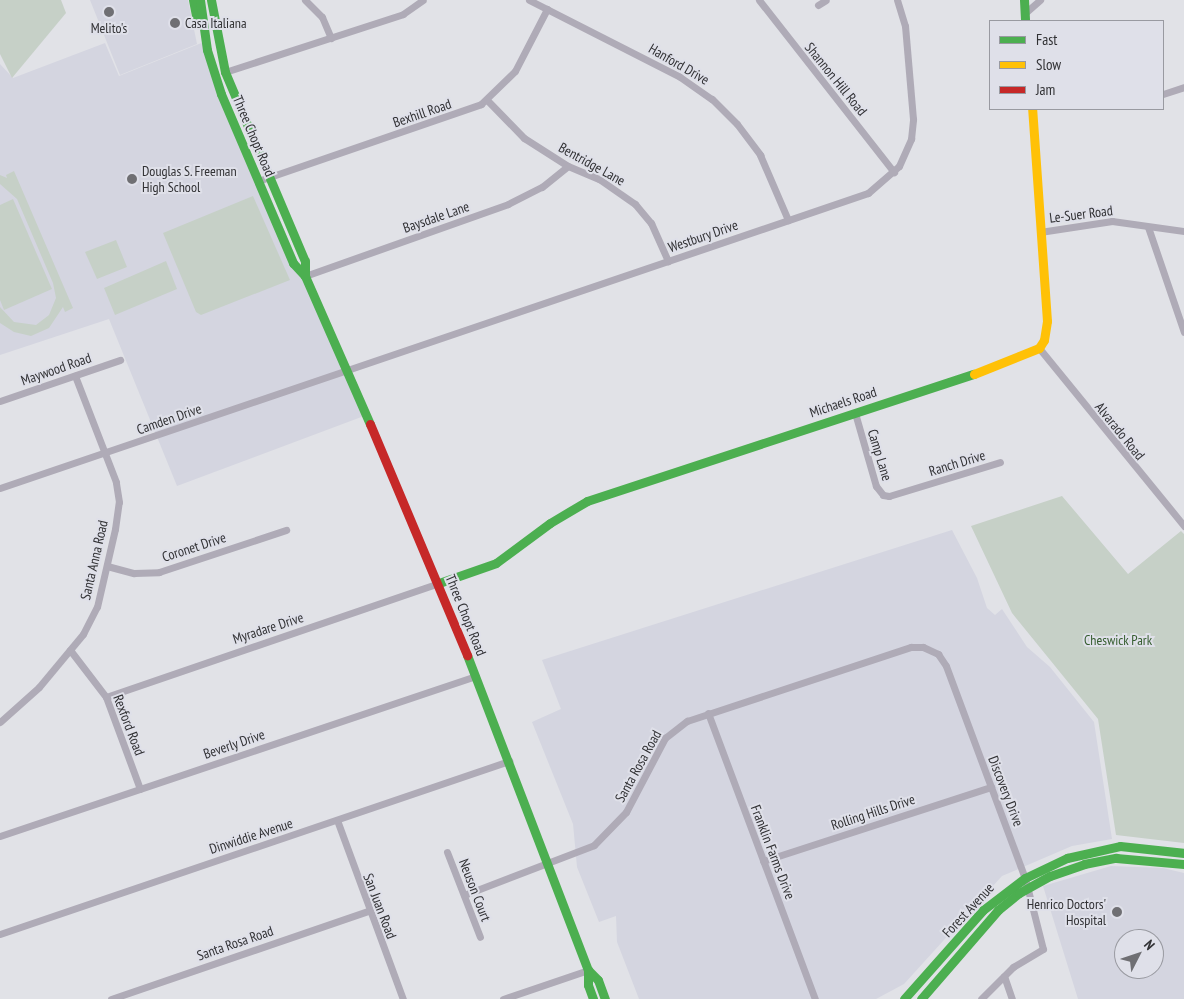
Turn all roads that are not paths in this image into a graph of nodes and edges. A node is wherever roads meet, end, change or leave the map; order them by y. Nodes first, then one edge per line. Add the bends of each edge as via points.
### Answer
1 (193, 0) edge
2 (200, 0) edge
3 (212, 0) edge
4 (305, 0) edge
5 (423, 0) edge
6 (529, 0) edge
7 (759, 0) edge
8 (826, 0) edge
9 (897, 0) edge
10 (1024, 0) edge
11 (1040, 0) edge
12 (818, 5) dead end
13 (547, 9) junction
14 (1025, 17) edge
15 (204, 34) junction
16 (331, 38) junction
17 (225, 72) junction
18 (1184, 87) edge
19 (1164, 94) edge
20 (487, 100) junction
21 (1032, 110) edge
22 (568, 166) junction
23 (894, 172) junction
24 (269, 178) junction
25 (258, 181) junction
26 (788, 220) junction
27 (1148, 227) junction
28 (1184, 231) edge
29 (1040, 232) junction
30 (668, 261) junction
31 (305, 276) junction
32 (1184, 332) edge
33 (1039, 348) junction
34 (120, 360) dead end
35 (345, 370) junction
36 (75, 376) junction
37 (0, 401) edge
38 (855, 413) junction
39 (107, 453) junction
40 (1000, 462) dead end
41 (920, 487) joint
42 (0, 488) edge
43 (1184, 526) edge
44 (286, 530) dead end
45 (107, 566) junction
46 (439, 583) junction
47 (930, 649) joint
48 (70, 650) junction
49 (476, 676) junction
50 (106, 696) junction
51 (708, 713) junction
52 (0, 722) edge
53 (509, 761) junction
54 (991, 787) junction
55 (140, 789) junction
56 (337, 820) junction
57 (0, 836) edge
58 (448, 852) dead end
59 (1184, 853) edge
60 (763, 861) junction
61 (548, 863) junction
62 (1184, 864) edge
63 (1025, 878) junction
64 (1027, 888) junction
65 (464, 895) junction
66 (368, 911) junction
67 (0, 934) edge
68 (480, 937) dead end
69 (588, 970) junction
70 (1004, 976) junction
71 (111, 999) edge
72 (402, 999) edge
73 (503, 999) edge
74 (593, 999) edge
75 (605, 999) edge
76 (815, 999) edge
77 (904, 999) edge
78 (921, 999) edge
79 (981, 999) edge
80 (1012, 999) edge

1 - 15 main road
2 - 15 main road, Three Chopt Road
3 - 17 main road, Three Chopt Road via 215,32
4 - 16 street via 322,17
5 - 16 street via 403,14
6 - 13 street, Hanford Drive
7 - 23 street, Shannon Hill Road
8 - 12 street
9 - 23 street, Westbury Drive via 905,26 913,119 909,147
10 - 14 main road
11 - 14 street
13 - 20 street, Bexhill Road via 515,70
13 - 26 street, Hanford Drive via 680,77 712,99 737,124 760,155
15 - 25 main road, Three Chopt Road via 217,82
16 - 17 street
17 - 24 main road, Three Chopt Road
18 - 19 street
20 - 22 street, Bentridge Lane via 512,129
20 - 24 street, Bexhill Road via 463,112
21 - 29 main road
22 - 30 street, Bentridge Lane via 599,179 635,204 651,223
22 - 31 street, Baysdale Lane via 542,187 508,204
23 - 26 street, Westbury Drive via 868,193
24 - 25 street, Bexhill Road
24 - 31 main road, Three Chopt Road via 305,261
25 - 31 main road, Three Chopt Road via 294,264
26 - 30 street, Westbury Drive
27 - 28 street, Le-Suer Road
27 - 29 street, Le-Suer Road via 1112,221
27 - 32 street
29 - 33 main road via 1047,321 1044,340
30 - 35 street, Westbury Drive
31 - 35 main road, Three Chopt Road
33 - 38 main road, Michaels Road via 1017,360
33 - 43 street, Alvarado Road
34 - 36 street, Maywood Road
35 - 39 street, Camden Drive
35 - 46 main road, Three Chopt Road
36 - 37 street, Maywood Road
36 - 39 street, Santa Anna Road
38 - 41 street, Camp Lane via 878,491 890,496
38 - 46 main road, Michaels Road via 587,501 550,523 496,563
39 - 42 street, Camden Drive
39 - 45 street, Santa Anna Road via 118,502
40 - 41 street, Ranch Drive
44 - 45 street, Coronet Drive via 159,572 134,573
45 - 48 street, Santa Anna Road via 94,614
46 - 49 main road, Three Chopt Road
46 - 50 street, Myradare Drive
47 - 51 street, Santa Rosa Road via 911,647
47 - 54 street, Discovery Drive via 946,666
48 - 50 street, Rexford Road
48 - 52 street, Santa Anna Road via 28,697
49 - 53 main road, Three Chopt Road
49 - 55 street, Beverly Drive
50 - 55 street, Rexford Road
51 - 60 street, Franklin Farms Drive
51 - 61 street, Santa Rosa Road via 686,721 665,738 631,804 611,830 594,845
53 - 56 street, Dinwiddie Avenue
53 - 61 main road, Three Chopt Road
54 - 60 street, Rolling Hills Drive
54 - 63 street, Discovery Drive
55 - 57 street, Beverly Drive
56 - 66 street, San Juan Road
56 - 67 street, Dinwiddie Avenue
58 - 65 street, Neuson Court
59 - 63 main road, Forest Avenue via 1120,846 1061,860
60 - 76 street, Franklin Farms Drive
61 - 65 street, Santa Rosa Road
61 - 69 main road, Three Chopt Road
62 - 64 main road, Forest Avenue via 1137,857 1098,860 1071,867
63 - 64 street, Discovery Drive
63 - 77 main road, Forest Avenue via 983,910
64 - 70 street, Discovery Drive via 1043,949
64 - 78 main road, Forest Avenue via 984,924
65 - 68 street, Neuson Court
66 - 71 street, Santa Rosa Road
66 - 72 street, San Juan Road
69 - 73 street
69 - 74 main road, Three Chopt Road via 588,985
69 - 75 main road, Three Chopt Road via 598,980
70 - 79 street
70 - 80 street

